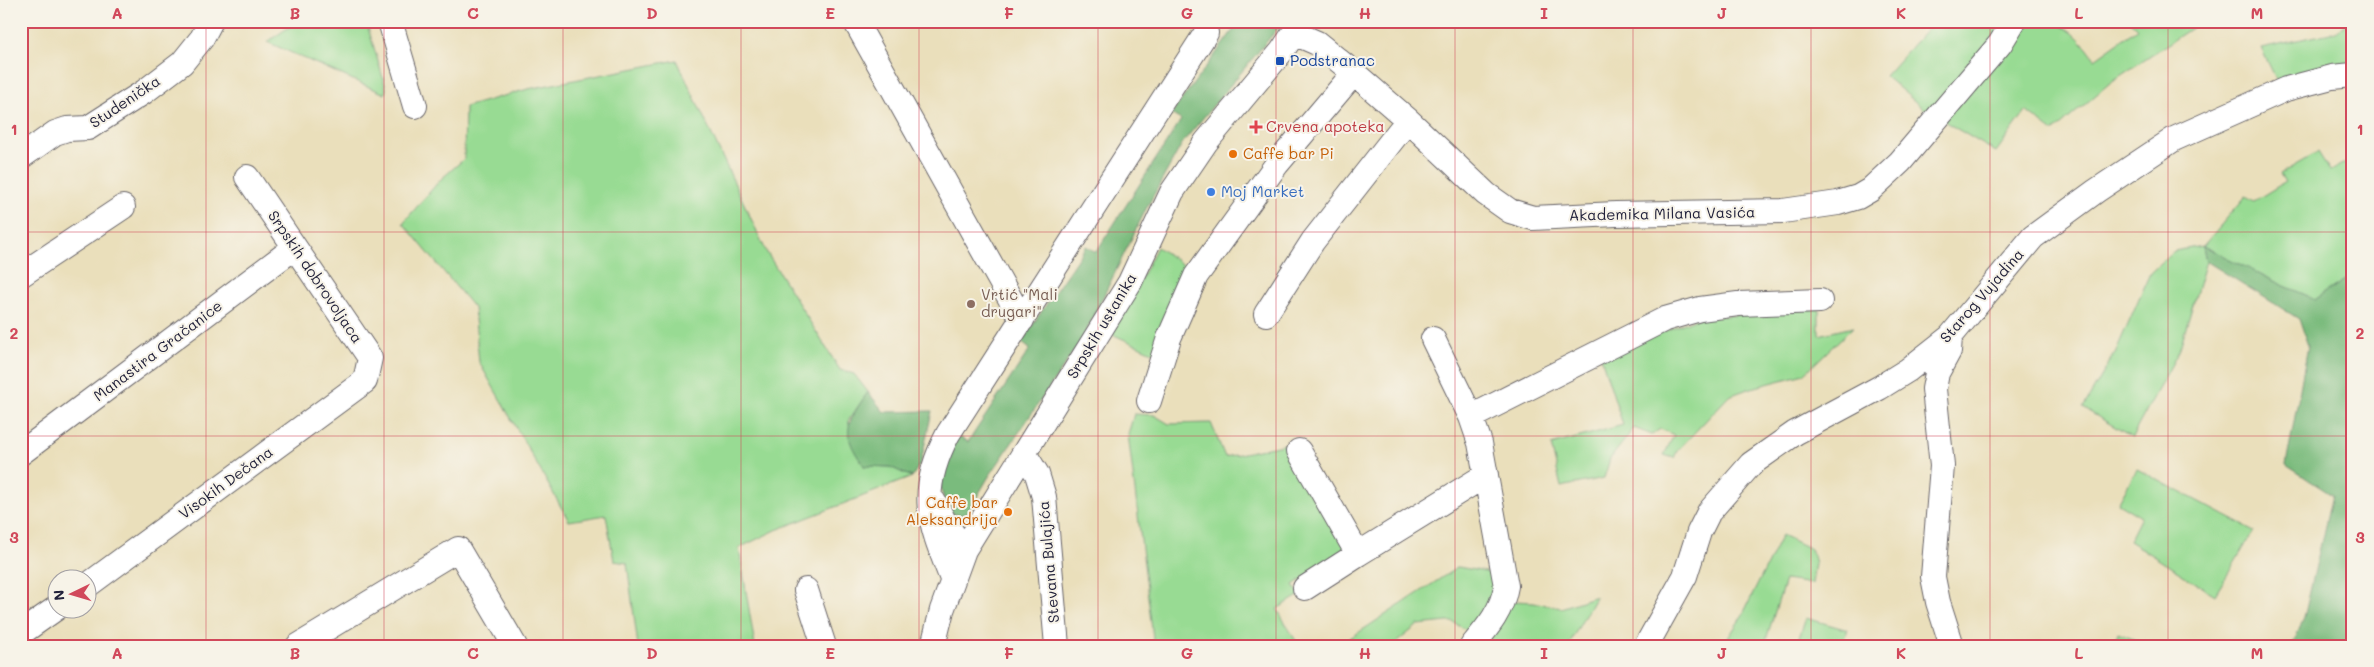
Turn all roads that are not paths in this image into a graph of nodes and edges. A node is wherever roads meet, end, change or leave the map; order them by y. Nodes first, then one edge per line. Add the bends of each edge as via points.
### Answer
1 (211, 21) edge
2 (390, 21) edge
3 (855, 21) edge
4 (2014, 21) edge
5 (1296, 27) edge
6 (1206, 33) dead end
7 (1354, 73) junction
8 (2353, 75) edge
9 (415, 106) dead end
10 (1408, 120) junction
11 (21, 157) edge
12 (248, 177) dead end
13 (123, 207) dead end
14 (294, 248) junction
15 (21, 275) edge
16 (1820, 301) dead end
17 (1266, 314) dead end
18 (1022, 320) junction
19 (1950, 337) junction
20 (1433, 339) dead end
21 (365, 381) joint
22 (1149, 401) dead end
23 (1471, 417) junction
24 (1298, 450) dead end
25 (21, 453) edge
26 (1024, 453) junction
27 (1486, 475) junction
28 (929, 492) junction
29 (964, 550) junction
30 (1358, 554) junction
31 (98, 578) edge
32 (952, 579) junction
33 (1306, 588) dead end
34 (806, 590) dead end
35 (48, 614) edge
36 (21, 633) edge
37 (21, 638) edge
38 (27, 646) edge
39 (298, 646) edge
40 (515, 646) edge
41 (824, 646) edge
42 (933, 646) edge
43 (1057, 646) edge
44 (1472, 646) edge
45 (1646, 646) edge
46 (1952, 646) edge

1 - 11 street, Studenička via 182,63 144,92 88,128 55,133
2 - 9 street
3 - 18 street
4 - 10 street, Akademika Milana Vasića via 2000,44 1884,179 1858,197 1838,203 1783,211 1533,218 1510,211 1486,194
5 - 7 street, Akademika Milana Vasića
5 - 26 street, Srpskih ustanika via 1270,67 1229,113 1185,171 1130,282
6 - 18 street
7 - 10 street, Akademika Milana Vasića
7 - 22 street via 1277,164 1196,276 1169,338
8 - 19 street, Starog Vujadina via 2286,89 2166,144 2033,237
10 - 17 street via 1313,241
12 - 14 street, Srpskih dobrovoljaca
13 - 15 street
14 - 21 street, Srpskih dobrovoljaca via 370,358
14 - 25 street, Manastira Gračanice
16 - 23 street via 1738,304 1700,309 1665,319
18 - 28 street via 936,456
19 - 45 street, Starog Vujadina via 1893,380 1795,433 1751,464 1709,512 1685,576
19 - 46 street via 1949,351 1937,373 1934,389 1942,466 1933,577
20 - 23 street
21 - 31 street, Visokih Dečana
23 - 27 street
24 - 30 street
26 - 29 street, Srpskih ustanika
26 - 43 street, Stevana Bulajića via 1037,474 1044,497
27 - 30 street
27 - 44 street via 1506,586 1499,612
28 - 29 street
28 - 32 street via 935,539
29 - 32 street, Srpskih ustanika
30 - 33 street
32 - 42 street, Srpskih ustanika
34 - 41 street
35 - 36 street
37 - 38 street
39 - 40 street via 458,549

